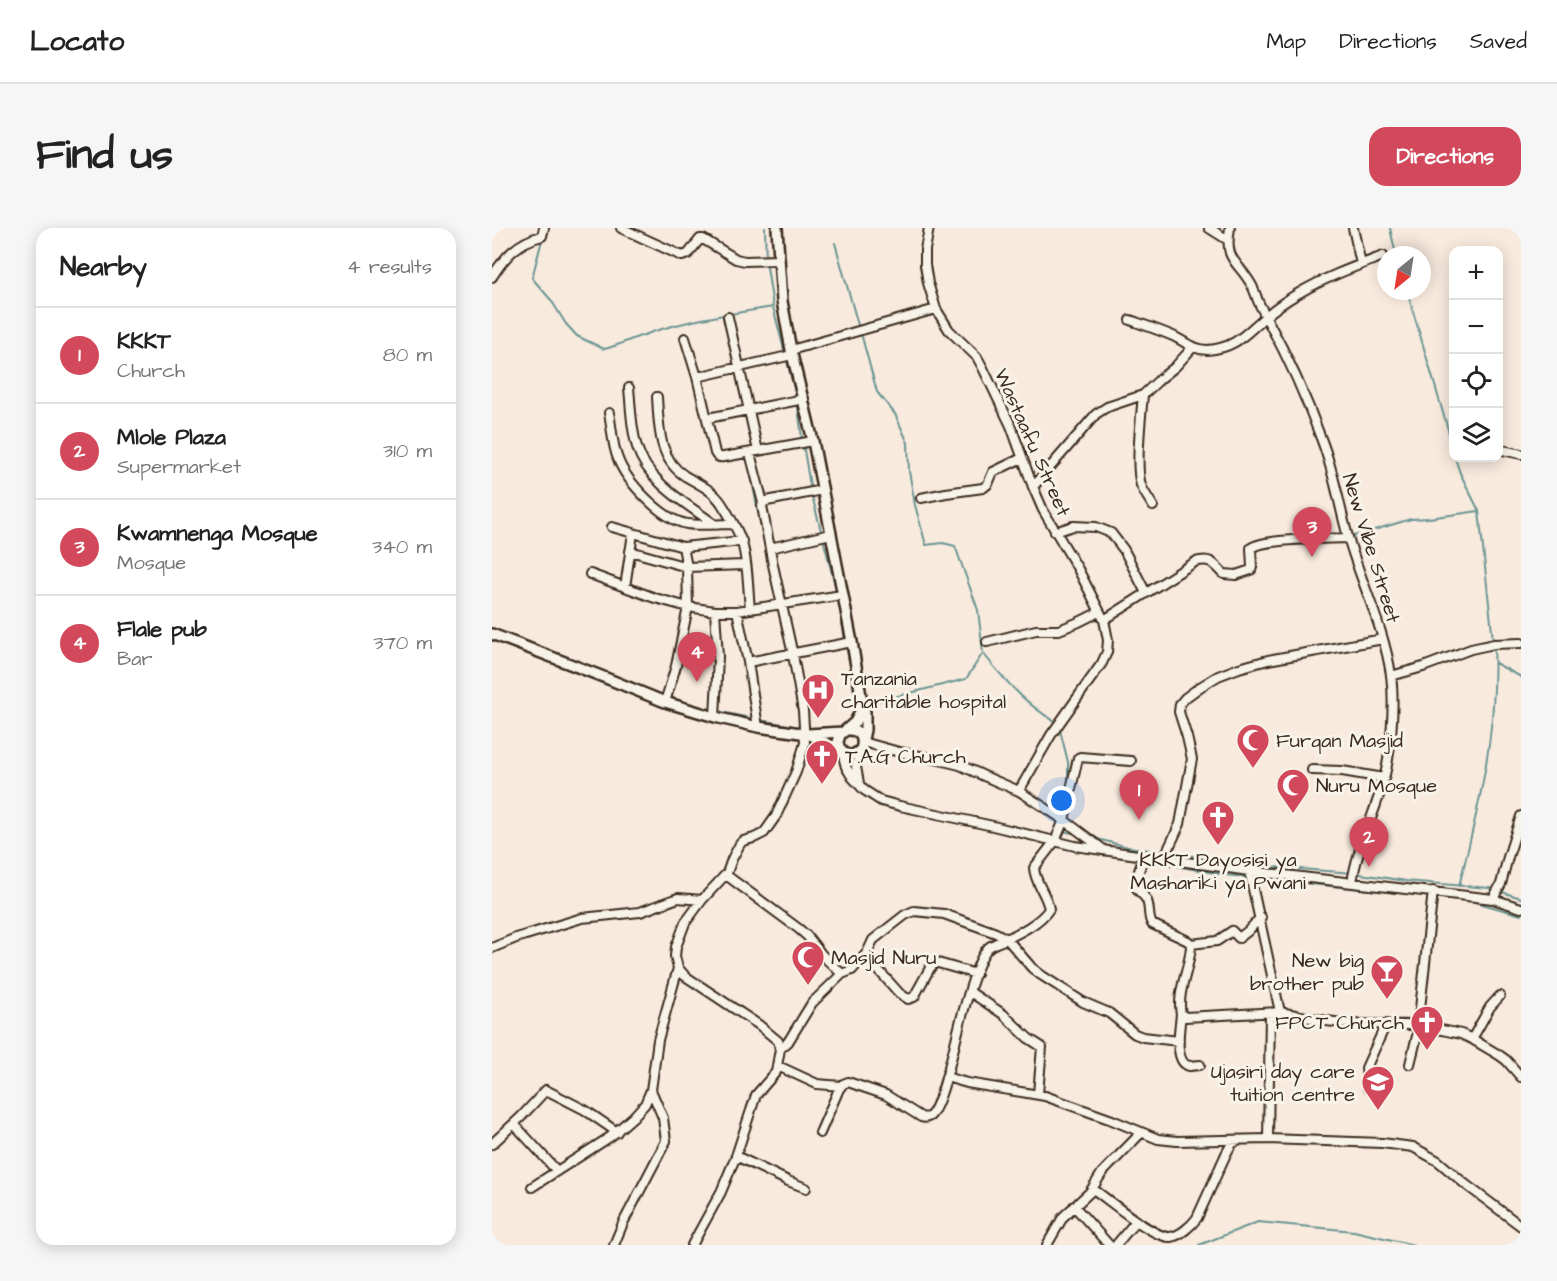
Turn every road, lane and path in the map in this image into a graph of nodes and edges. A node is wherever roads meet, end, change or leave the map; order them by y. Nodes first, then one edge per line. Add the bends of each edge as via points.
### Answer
1 (544, 228) edge
2 (621, 228) edge
3 (777, 228) edge
4 (929, 228) edge
5 (1209, 228) edge
6 (1230, 228) edge
7 (1353, 228) edge
8 (1228, 240) junction
9 (1377, 258) edge
10 (778, 260) junction
11 (1360, 264) junction
12 (492, 277) edge
13 (936, 309) junction
14 (1266, 316) junction
15 (728, 317) dead end
16 (1130, 320) dead end
17 (685, 338) dead end
18 (1193, 347) junction
19 (792, 352) junction
20 (739, 367) junction
21 (697, 377) junction
22 (629, 388) dead end
23 (1143, 395) junction
24 (657, 398) dead end
25 (804, 399) junction
26 (748, 409) junction
27 (609, 413) dead end
28 (708, 418) junction
29 (813, 441) junction
30 (1503, 450) edge
31 (754, 452) junction
32 (1521, 454) edge
33 (1022, 458) junction
34 (1033, 487) junction
35 (822, 490) junction
36 (921, 498) dead end
37 (763, 503) junction
38 (1153, 506) dead end
39 (714, 524) junction
40 (733, 524) junction
41 (612, 527) dead end
42 (1054, 532) junction
43 (633, 533) junction
44 (831, 534) junction
45 (1348, 538) junction
46 (741, 541) junction
47 (683, 547) junction
48 (770, 548) junction
49 (630, 551) junction
50 (746, 565) junction
51 (687, 567) junction
52 (590, 574) dead end
53 (625, 587) junction
54 (1146, 593) junction
55 (842, 595) junction
56 (783, 604) junction
57 (688, 607) junction
58 (750, 609) junction
59 (715, 611) junction
60 (737, 611) junction
61 (1099, 612) junction
62 (1104, 620) junction
63 (492, 634) edge
64 (1383, 639) junction
65 (852, 642) junction
66 (987, 642) dead end
67 (1521, 643) edge
68 (793, 655) junction
69 (748, 663) junction
70 (1391, 676) junction
71 (665, 702) junction
72 (862, 706) junction
73 (715, 717) junction
74 (758, 727) junction
75 (845, 731) junction
76 (807, 734) junction
77 (862, 744) junction
78 (841, 751) junction
79 (1131, 761) dead end
80 (1312, 770) dead end
81 (1384, 778) junction
82 (860, 787) junction
83 (1019, 792) junction
84 (1521, 816) edge
85 (1064, 820) junction
86 (1055, 841) junction
87 (1104, 850) junction
88 (1144, 856) junction
89 (1164, 858) junction
90 (1249, 871) junction
91 (726, 875) junction
92 (1352, 883) junction
93 (1433, 891) junction
94 (1493, 899) junction
95 (702, 900) junction
96 (1521, 907) edge
97 (1261, 917) junction
98 (1007, 939) junction
99 (1191, 944) junction
100 (492, 948) edge
101 (865, 955) junction
102 (678, 968) junction
103 (842, 974) junction
104 (976, 974) junction
105 (970, 992) junction
106 (1500, 996) dead end
107 (1270, 1012) junction
108 (1280, 1012) junction
109 (1181, 1014) junction
110 (1386, 1024) junction
111 (1418, 1025) junction
112 (1472, 1039) junction
113 (1179, 1041) junction
114 (780, 1049) junction
115 (1410, 1064) dead end
116 (1200, 1065) dead end
117 (778, 1066) junction
118 (946, 1077) junction
119 (1521, 1077) edge
120 (841, 1086) junction
121 (1368, 1088) dead end
122 (651, 1090) junction
123 (1038, 1094) junction
124 (514, 1124) junction
125 (617, 1132) junction
126 (820, 1133) dead end
127 (1142, 1133) junction
128 (1268, 1139) junction
129 (1238, 1140) junction
130 (492, 1144) edge
131 (736, 1155) junction
132 (557, 1171) junction
133 (532, 1187) dead end
134 (806, 1188) dead end
135 (1093, 1189) junction
136 (1074, 1206) junction
137 (1136, 1221) junction
138 (1521, 1226) edge
139 (614, 1245) edge
140 (692, 1245) edge
141 (1047, 1245) edge
142 (1109, 1245) edge
143 (1116, 1245) edge

1 - 12 street via 542,237 514,248
2 - 10 street via 682,256 704,239 736,259
3 - 10 main road
4 - 13 street, Wastaafu Street via 925,265
5 - 8 street
6 - 8 street
7 - 11 street
8 - 14 street, New Vibe Street via 1232,258 1247,276
9 - 11 street
10 - 19 main road
11 - 14 street via 1307,288
13 - 19 street
13 - 33 street, Wastaafu Street via 949,330 977,357
14 - 18 street via 1229,346 1205,350
14 - 45 street, New Vibe Street via 1323,441
15 - 20 street
16 - 18 street
17 - 21 street
18 - 23 street
19 - 20 street
19 - 25 main road
20 - 21 street
20 - 26 street
21 - 28 street
22 - 39 street via 637,447 650,472
23 - 34 street via 1096,414
23 - 38 street via 1140,473
24 - 40 street via 664,452 673,466 712,492
25 - 26 street
25 - 29 main road
26 - 28 street
26 - 31 street
27 - 39 street via 617,457 642,494 676,520
28 - 31 street via 717,456
29 - 31 street
29 - 35 main road
30 - 32 street
31 - 37 street
33 - 34 street, Wastaafu Street
33 - 36 street via 993,472 983,488
34 - 42 street, Wastaafu Street
35 - 37 street
35 - 44 main road
37 - 48 street
39 - 40 street
40 - 46 street
41 - 43 street
42 - 54 street via 1072,526 1096,527 1111,533
42 - 61 street, Wastaafu Street
43 - 47 street
43 - 49 street
44 - 48 street
44 - 55 main road
45 - 54 street via 1258,543 1251,548 1252,567 1248,571 1224,574 1204,559
45 - 64 street, New Vibe Street
46 - 47 street
46 - 50 street
47 - 51 street
48 - 56 street
49 - 51 street
49 - 53 street
50 - 51 street
50 - 58 street
51 - 57 street
52 - 53 street
53 - 57 street
54 - 62 street
55 - 56 street
55 - 65 main road
56 - 58 street
56 - 68 street
57 - 59 street
57 - 71 street
58 - 60 street
59 - 60 street
59 - 73 street
60 - 69 street
61 - 62 street, Wastaafu Street
61 - 66 street via 1059,630 1036,630
62 - 83 street, Wastaafu Street via 1108,640 1102,663 1051,735
63 - 71 main road
64 - 70 street, New Vibe Street
64 - 89 street via 1239,668 1218,676 1185,698 1179,712 1192,759 1180,824
65 - 68 street
65 - 72 main road
67 - 70 street via 1471,649
68 - 69 street
68 - 76 street
69 - 74 street
70 - 81 street, New Vibe Street via 1392,725
71 - 73 main road
72 - 75 main road via 858,718
72 - 77 main road via 866,717
73 - 74 main road
74 - 76 main road
75 - 76 main road
75 - 77 main road via 855,731
75 - 78 main road via 838,738
76 - 78 main road
76 - 91 street via 796,772 776,816 764,833 740,844
77 - 78 main road via 850,755
77 - 82 street via 856,767
77 - 83 street via 960,765
78 - 82 street
79 - 85 street via 1078,758
80 - 81 street
81 - 92 street, New Vibe Street
82 - 86 street via 881,801
83 - 85 street
84 - 94 street
85 - 86 street
85 - 87 street
86 - 87 street
86 - 98 street via 1034,868 1049,909 1043,917
87 - 88 street
88 - 89 street
88 - 99 street via 1135,888 1147,900 1149,919
89 - 90 street
90 - 92 street
90 - 97 street
91 - 95 street
91 - 103 street via 799,928
92 - 93 street
93 - 94 street
93 - 111 street
94 - 96 street
95 - 100 street via 678,898 640,912 582,918
95 - 102 street via 681,932 675,953
97 - 99 street via 1241,937 1232,931 1217,941
97 - 108 street
98 - 101 street via 944,914 914,911 875,937
98 - 104 street via 988,948
98 - 113 street via 1041,975 1083,1002 1109,1013 1135,1034
99 - 109 street
101 - 103 street
101 - 104 street via 908,999 914,997 935,963
102 - 114 street via 759,1025 778,1041
102 - 122 street via 658,1040
103 - 114 street via 812,1003
104 - 105 street
105 - 118 street
105 - 123 street via 1042,1047
106 - 112 street
107 - 108 street
107 - 109 street via 1185,1017
107 - 128 street
108 - 110 street via 1326,1022
109 - 113 street
110 - 111 street
110 - 121 street via 1366,1068
111 - 112 street
111 - 115 street
112 - 119 street via 1499,1054
113 - 116 street via 1184,1062
114 - 117 street
117 - 120 street via 817,1084
117 - 131 street via 756,1095
118 - 120 street via 926,1118 886,1095 850,1083
118 - 123 street
120 - 126 street
122 - 125 street via 641,1109
122 - 139 street via 663,1118 666,1141
123 - 127 street
124 - 125 street via 546,1090
124 - 130 street
124 - 132 street
125 - 132 street
127 - 129 street via 1172,1141
127 - 135 street via 1102,1173
128 - 129 street
128 - 138 street via 1413,1147 1438,1161
129 - 137 street via 1226,1154 1192,1224 1166,1237
131 - 134 street
131 - 140 street
132 - 133 street
135 - 136 street
135 - 137 street
136 - 141 street via 1061,1219
136 - 142 street
137 - 143 street

